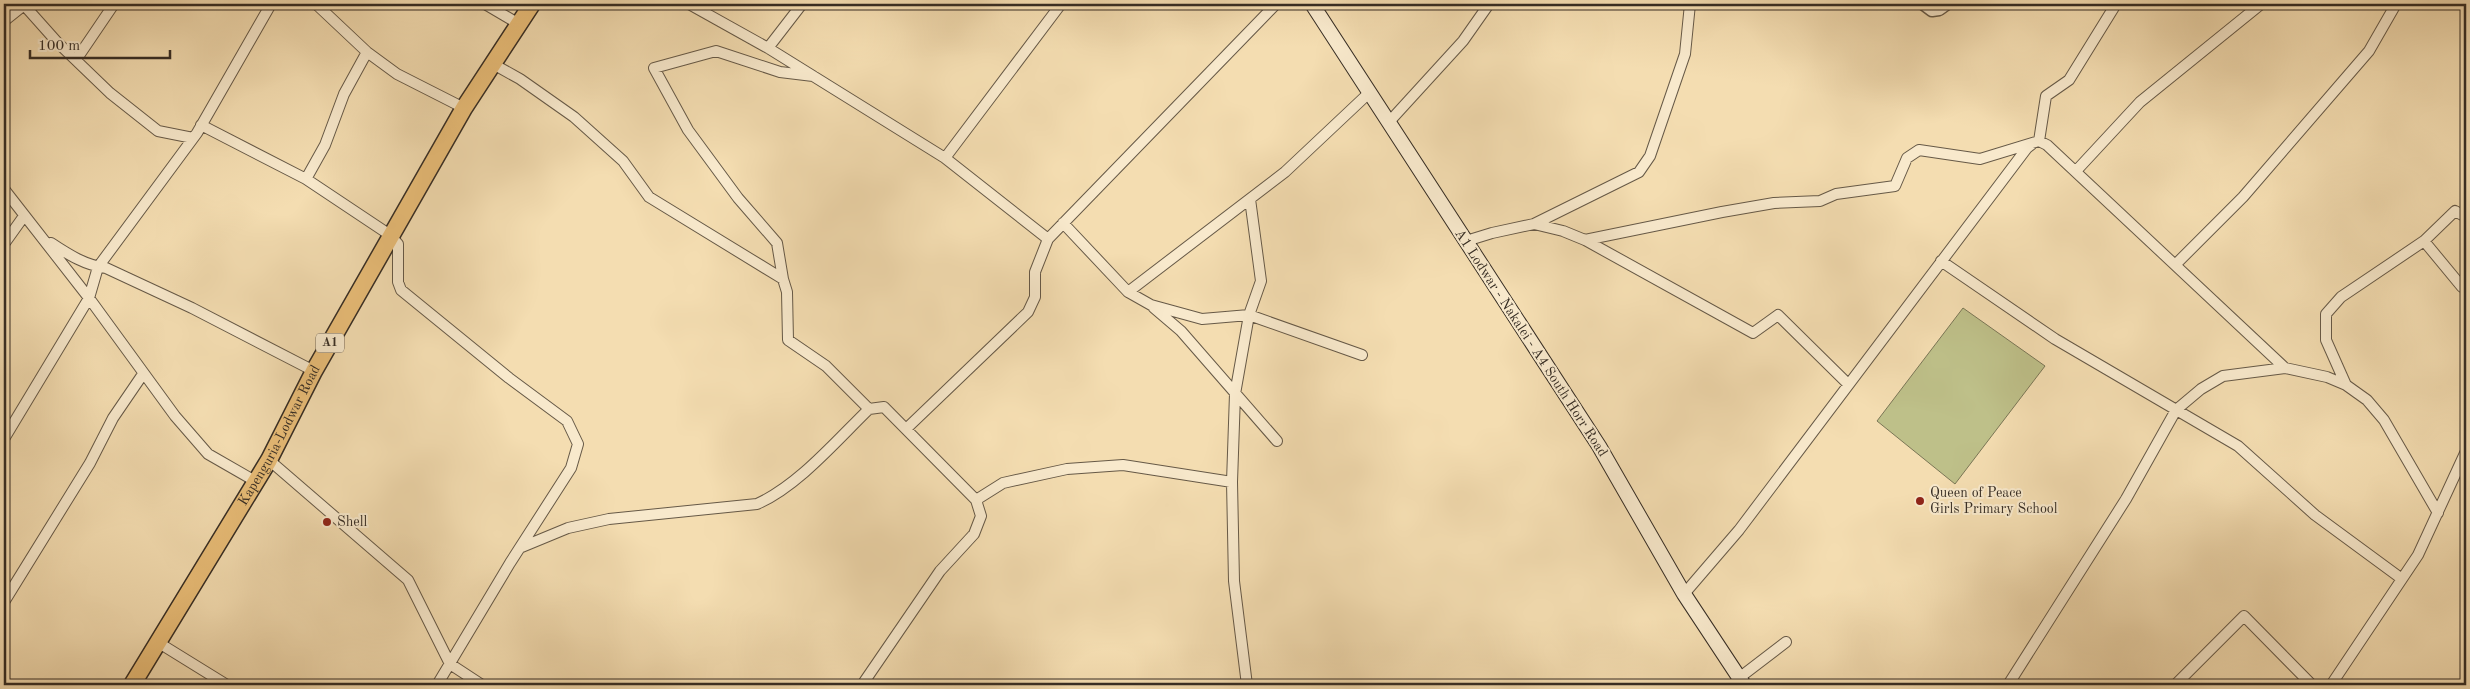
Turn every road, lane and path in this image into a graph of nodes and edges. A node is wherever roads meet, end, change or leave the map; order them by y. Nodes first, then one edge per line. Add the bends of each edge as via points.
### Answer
1 (114, 4) edge
2 (271, 4) edge
3 (316, 4) edge
4 (485, 4) edge
5 (532, 4) edge
6 (689, 4) edge
7 (802, 4) edge
8 (1061, 4) edge
9 (1276, 4) edge
10 (1312, 4) edge
11 (1489, 4) edge
12 (1690, 4) edge
13 (1924, 4) edge
14 (1946, 4) edge
15 (2116, 4) edge
16 (2261, 4) edge
17 (2396, 4) edge
18 (4, 21) edge
19 (519, 24) junction
20 (768, 48) junction
21 (367, 52) junction
22 (76, 60) junction
23 (493, 64) junction
24 (813, 76) junction
25 (1370, 92) junction
26 (464, 108) junction
27 (1389, 122) junction
28 (201, 125) junction
29 (193, 138) junction
30 (2036, 142) junction
31 (944, 158) junction
32 (2076, 171) junction
33 (306, 179) junction
34 (4, 189) edge
35 (1250, 199) junction
36 (24, 216) junction
37 (2466, 217) edge
38 (1063, 223) junction
39 (1534, 224) junction
40 (390, 235) junction
41 (44, 239) junction
42 (1048, 239) junction
43 (1585, 240) junction
44 (1466, 241) junction
45 (2424, 241) junction
46 (4, 244) edge
47 (1941, 261) junction
48 (2176, 264) junction
49 (98, 267) junction
50 (783, 279) junction
51 (2462, 287) dead end
52 (1128, 292) junction
53 (89, 298) junction
54 (1151, 305) junction
55 (1249, 316) junction
56 (1362, 355) dead end
57 (2285, 368) junction
58 (314, 371) junction
59 (143, 374) junction
60 (1848, 384) junction
61 (2346, 385) junction
62 (1235, 394) junction
63 (869, 409) junction
64 (2176, 410) junction
65 (906, 429) junction
66 (4, 439) edge
67 (1277, 441) dead end
68 (2466, 451) edge
69 (268, 460) junction
70 (255, 481) junction
71 (1232, 482) junction
72 (976, 500) junction
73 (2438, 513) junction
74 (521, 547) junction
75 (2402, 579) junction
76 (1684, 594) junction
77 (4, 602) edge
78 (1786, 642) dead end
79 (159, 643) junction
80 (450, 664) junction
81 (1741, 682) edge
82 (132, 685) edge
83 (227, 685) edge
84 (437, 685) edge
85 (482, 685) edge
86 (862, 685) edge
87 (1247, 685) edge
88 (2008, 685) edge
89 (2174, 685) edge
90 (2312, 685) edge
91 (2331, 685) edge

1 - 22 street
2 - 28 street
3 - 21 street
4 - 19 street
5 - 19 highway, Kapenguria-Lodwar Road / A1
6 - 20 street
7 - 20 street
8 - 31 street
9 - 38 street
10 - 25 main road, A1 Lodwar - Nakalei - A4 South Horr Road
11 - 27 street via 1463,41
12 - 39 street via 1685,54 1645,167
13 - 14 street via 1932,10
15 - 30 street via 2069,80 2046,96
16 - 32 street via 2140,102
17 - 48 street via 2369,51 2243,197
18 - 22 street via 24,5
19 - 23 highway, Kapenguria-Lodwar Road / A1
20 - 24 street
21 - 26 street via 397,74
21 - 33 street via 344,94 325,145
22 - 29 street via 110,94 158,131
23 - 26 highway, Kapenguria-Lodwar Road / A1
23 - 50 street via 574,117 623,162 649,197
24 - 31 street
24 - 50 street via 780,72 716,51 654,68 688,130 738,198 777,243
25 - 27 main road, A1 Lodwar - Nakalei - A4 South Horr Road
25 - 35 street via 1285,172
26 - 40 highway, Kapenguria-Lodwar Road / A1
27 - 44 main road, A1 Lodwar - Nakalei - A4 South Horr Road
28 - 29 street
28 - 33 street
29 - 49 street
30 - 32 street via 2047,145
30 - 43 street via 1980,159 1919,150 1907,158 1894,186 1836,194 1820,201 1774,203 1722,212
30 - 47 street via 2027,148
31 - 42 street
32 - 48 street
33 - 40 street
34 - 36 street
35 - 52 street
35 - 55 street via 1261,281
36 - 41 street
36 - 46 street
37 - 45 street via 2455,210
38 - 42 street
38 - 52 street
39 - 43 street
39 - 44 street
40 - 58 highway, Kapenguria-Lodwar Road / A1
40 - 74 street via 398,244 401,290 567,421 578,444 571,468
41 - 49 street via 74,259
41 - 53 street
42 - 65 street via 1034,272 1035,297 1028,312
43 - 60 street via 1753,333 1778,315
44 - 76 main road, A1 Lodwar - Nakalei - A4 South Horr Road via 1599,446
45 - 51 street
45 - 61 street via 2341,297 2326,314 2326,340
47 - 60 street
47 - 64 street via 2055,338
48 - 57 street
49 - 53 street
49 - 58 street via 192,308
50 - 63 street via 787,292 788,340 826,366
52 - 54 street
53 - 59 street
53 - 66 street
54 - 55 street via 1202,319
54 - 62 street via 1181,330
55 - 56 street
55 - 62 street
57 - 61 street via 2327,377
57 - 64 street via 2223,376
58 - 69 highway, Kapenguria-Lodwar Road / A1
59 - 70 street via 208,454
59 - 77 street via 113,418 90,463
60 - 76 street via 1740,530
61 - 73 street via 2367,400 2384,420
62 - 67 street
62 - 71 street
63 - 65 street via 884,407
63 - 74 street via 788,485 772,498 757,504 609,519 568,528
64 - 75 street via 2238,446 2315,515
64 - 88 street via 2126,499
65 - 72 street
68 - 73 street
69 - 70 highway, Kapenguria-Lodwar Road / A1
69 - 80 street via 408,580
70 - 79 highway, Kapenguria-Lodwar Road / A1
71 - 72 street via 1123,465 1067,469 1002,483
71 - 87 street via 1234,581
72 - 86 street via 982,516 974,534 940,571
73 - 75 street via 2418,555
74 - 80 street
75 - 91 street
76 - 81 main road, A1 Lodwar - Nakalei - A4 South Horr Road
78 - 81 street
79 - 82 highway, Kapenguria-Lodwar Road / A1
79 - 83 street
80 - 84 street
80 - 85 street
89 - 90 street via 2244,616

